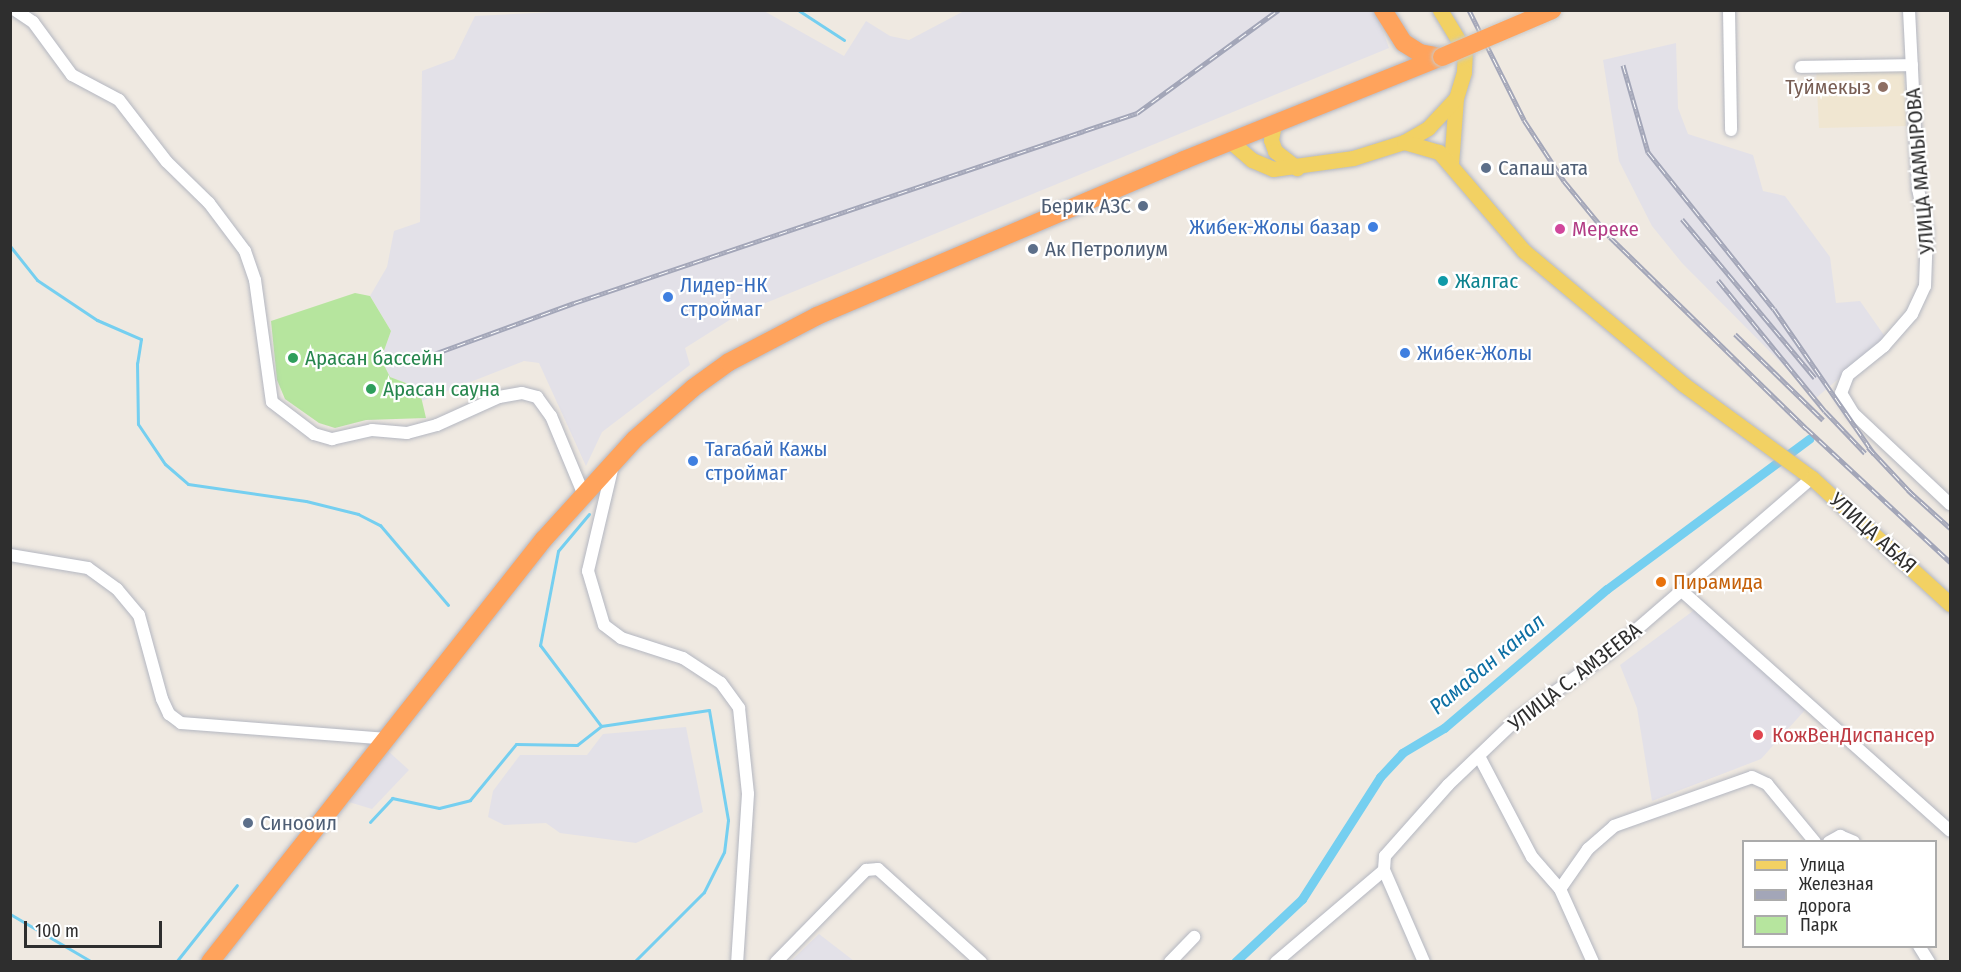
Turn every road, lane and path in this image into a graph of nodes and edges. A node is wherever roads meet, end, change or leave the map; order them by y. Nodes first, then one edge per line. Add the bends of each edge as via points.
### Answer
1 (15, 10) edge
2 (1383, 10) edge
3 (1440, 10) edge
4 (1552, 10) edge
5 (1729, 10) edge
6 (1909, 10) edge
7 (1441, 57) junction
8 (1912, 65) junction
9 (1801, 67) dead end
10 (1456, 98) junction
11 (1274, 124) junction
12 (1731, 130) dead end
13 (1230, 141) junction
14 (1404, 142) junction
15 (1451, 165) junction
16 (1297, 168) junction
17 (614, 462) junction
18 (1812, 478) junction
19 (1950, 485) edge
20 (583, 493) junction
21 (1946, 499) edge
22 (10, 555) edge
23 (1683, 592) junction
24 (1950, 604) edge
25 (387, 739) junction
26 (1480, 758) junction
27 (1950, 831) edge
28 (1813, 840) edge
29 (1833, 840) edge
30 (1849, 840) edge
31 (1384, 870) junction
32 (1560, 889) junction
33 (1194, 937) dead end
34 (1920, 948) edge
35 (210, 962) edge
36 (737, 962) edge
37 (776, 962) edge
38 (981, 962) edge
39 (1170, 962) edge
40 (1276, 962) edge
41 (1425, 962) edge
42 (1593, 962) edge
43 (1929, 962) edge

1 - 20 street via 33,22 72,75 118,100 167,162 209,203 245,251 255,280 272,402 314,434 332,439 372,430 407,433 522,393 537,398 551,416
2 - 7 highway via 1404,43 1415,51
3 - 10 main road via 1465,51
4 - 7 highway, bridge
5 - 12 street
6 - 8 street, УЛИЦА МАМЫРОВА
7 - 11 highway
8 - 9 street
8 - 21 street, УЛИЦА МАМЫРОВА via 1918,189 1927,230 1925,286 1912,314 1884,346 1848,375 1841,393 1853,413
10 - 14 main road via 1428,128
10 - 15 main road
11 - 13 highway
11 - 16 main road via 1271,140 1275,151
13 - 16 main road via 1264,166
13 - 17 highway via 771,338 693,388
14 - 15 main road, УЛИЦА АБАЯ via 1439,152
14 - 16 main road via 1353,158
15 - 18 main road, УЛИЦА АБАЯ via 1524,251 1683,384
17 - 20 highway
17 - 36 street via 588,571 604,626 621,638 683,658 721,683 739,708 748,794
18 - 23 street, УЛИЦА С. АМЗЕЕВА
18 - 24 main road, УЛИЦА АБАЯ
19 - 21 street
20 - 25 highway via 462,639
22 - 25 street via 88,568 117,589 139,615 162,699 169,714 181,723
23 - 26 street, УЛИЦА С. АМЗЕЕВА via 1608,654 1516,719
23 - 27 street
25 - 35 highway
26 - 31 street, УЛИЦА С. АМЗЕЕВА via 1448,785 1385,856
26 - 32 street via 1532,857
28 - 32 street via 1767,784 1752,777 1614,826 1588,849
29 - 30 street via 1840,836
31 - 40 street, УЛИЦА С. АМЗЕЕВА
31 - 41 street
32 - 42 street
33 - 39 street
34 - 43 street
37 - 38 street via 866,870 878,869

